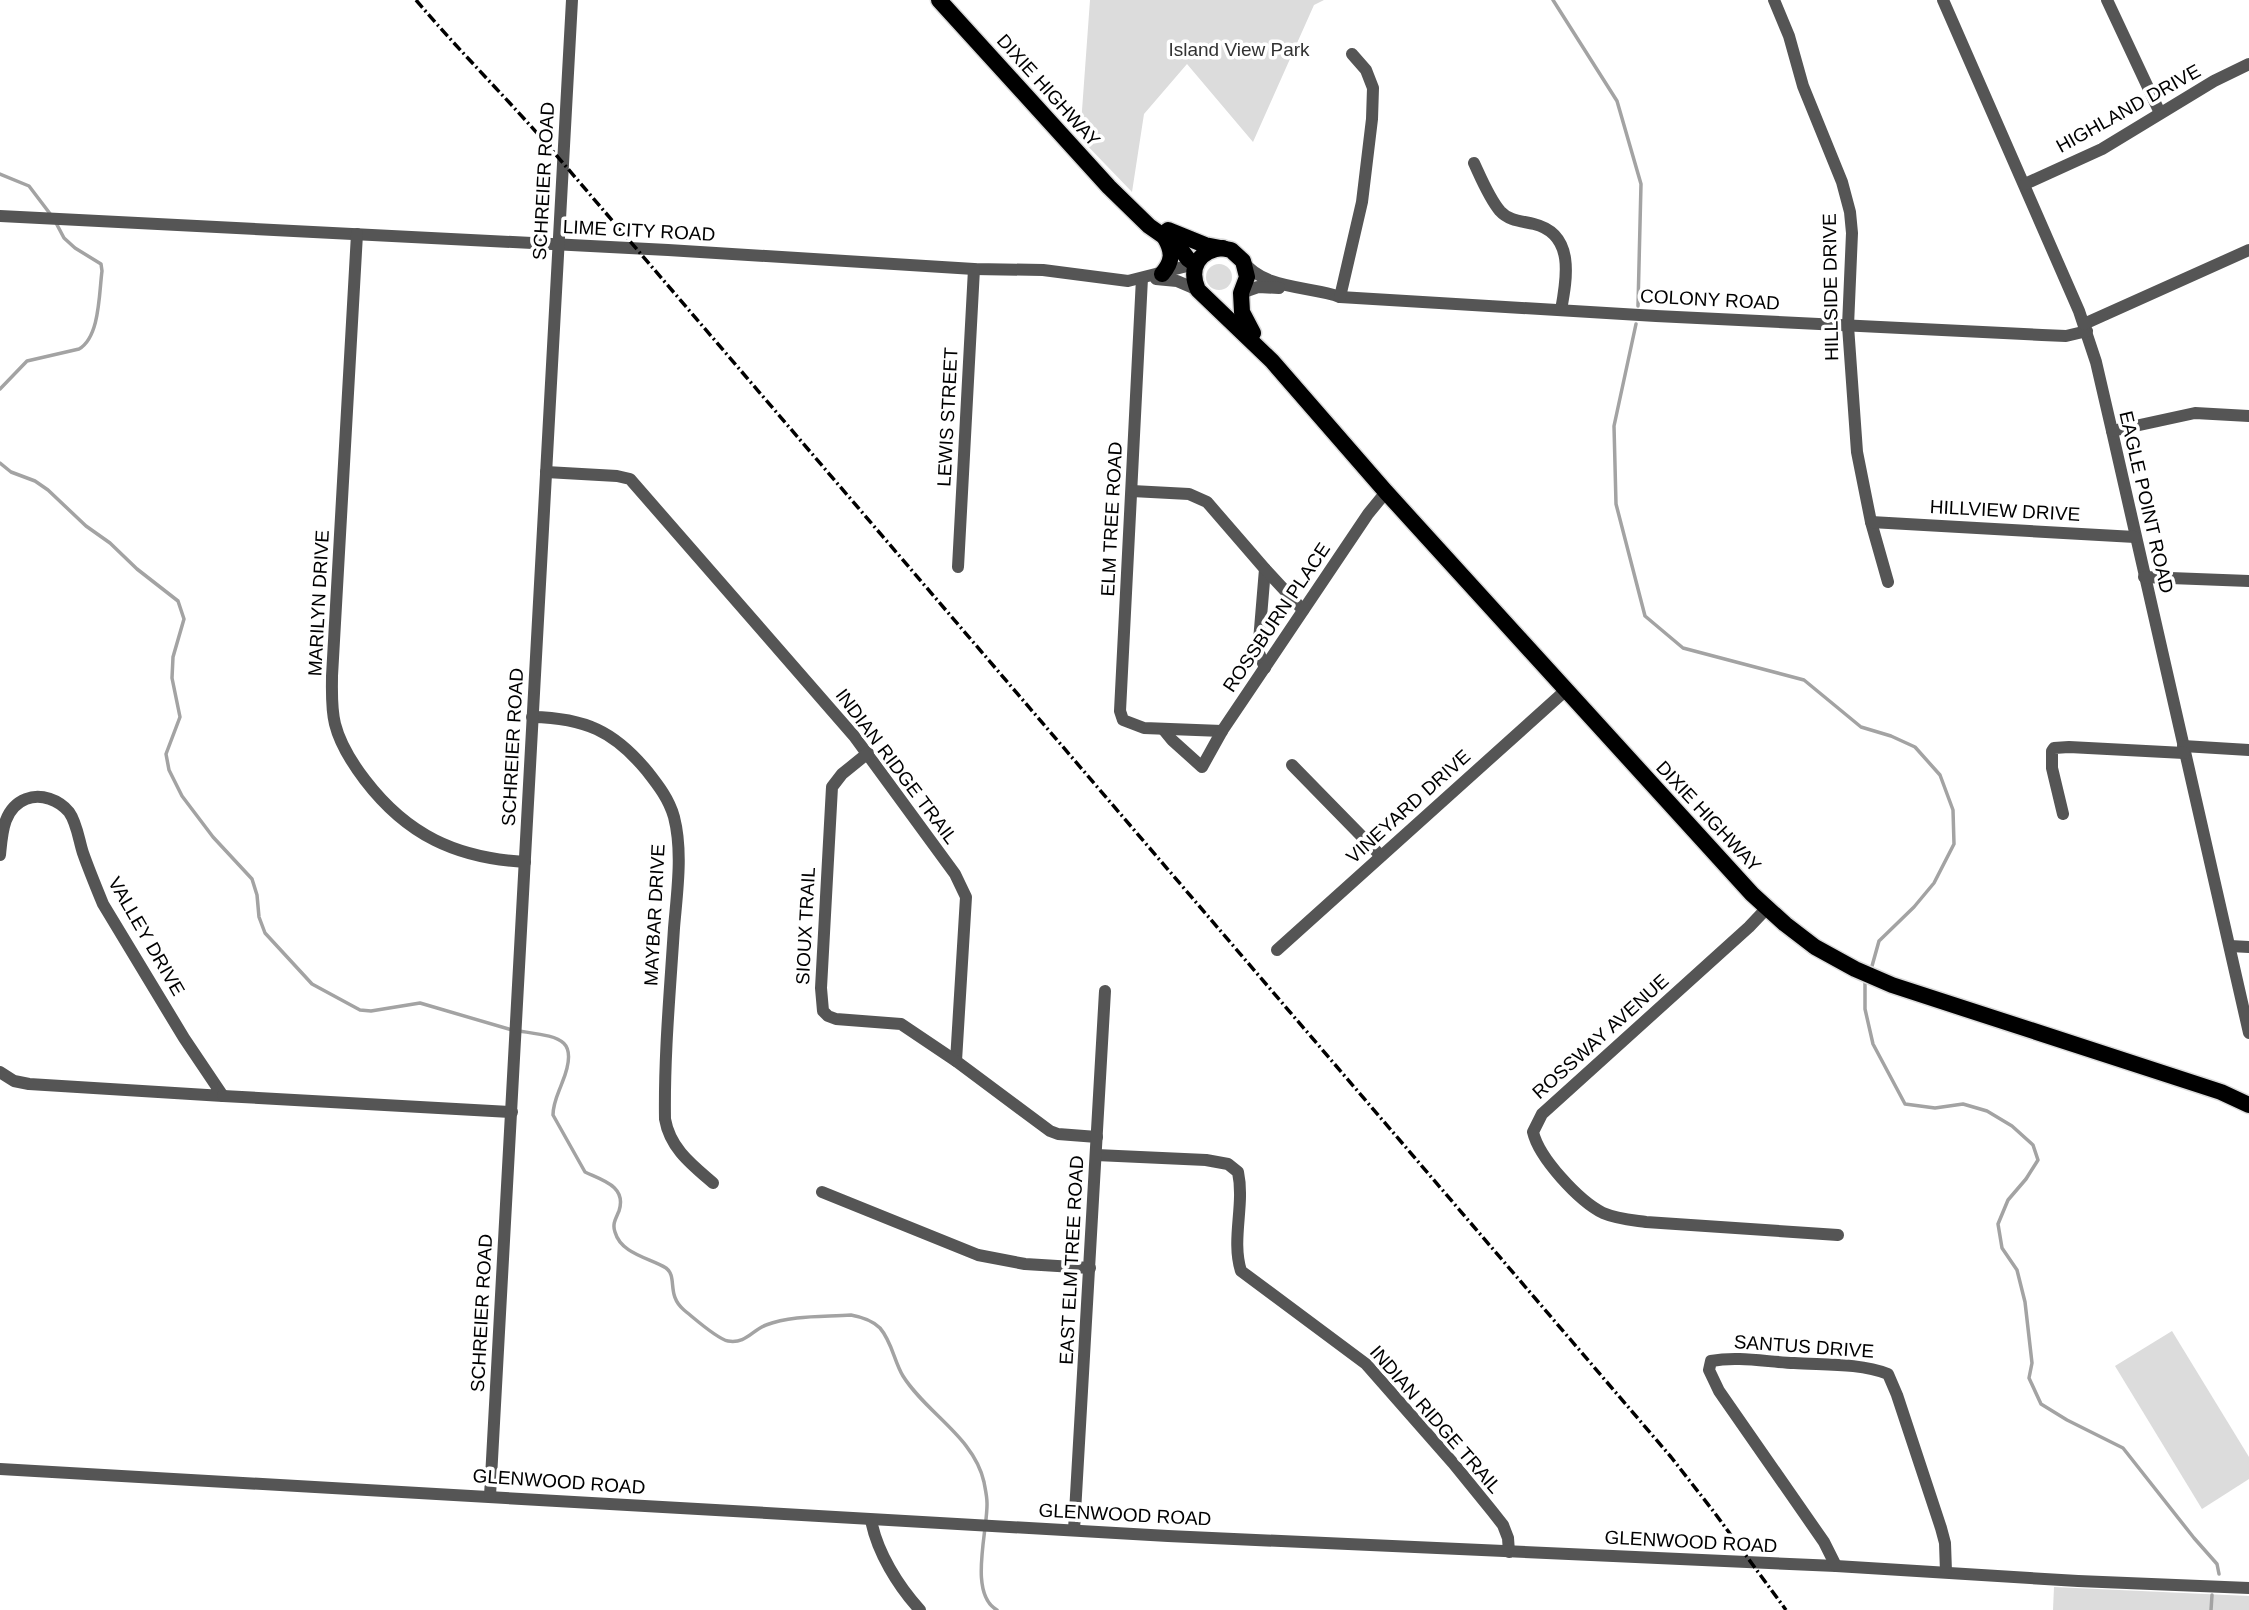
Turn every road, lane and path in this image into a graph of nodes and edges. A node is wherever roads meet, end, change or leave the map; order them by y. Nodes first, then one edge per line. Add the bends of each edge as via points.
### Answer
1 (572, 0) edge
2 (939, 0) edge
3 (1774, 0) edge
4 (1943, 0) edge
5 (2107, 0) edge
6 (1352, 54) dead end
7 (2249, 64) edge
8 (2160, 113) junction
9 (1474, 163) dead end
10 (2025, 184) junction
11 (1131, 207) junction
12 (0, 216) edge
13 (357, 234) junction
14 (1165, 238) junction
15 (559, 245) junction
16 (1223, 248) junction
17 (2249, 250) edge
18 (1243, 261) junction
19 (1195, 264) junction
20 (974, 268) junction
21 (1151, 276) junction
22 (1202, 293) junction
23 (1241, 293) junction
24 (1336, 295) junction
25 (1561, 310) junction
26 (1848, 326) junction
27 (2085, 328) junction
28 (1272, 361) junction
29 (2249, 416) edge
30 (2112, 431) junction
31 (546, 472) junction
32 (1132, 491) junction
33 (1386, 492) junction
34 (1871, 522) junction
35 (2136, 537) junction
36 (958, 567) dead end
37 (1265, 569) junction
38 (2144, 577) junction
39 (2249, 581) edge
40 (1888, 582) dead end
41 (1303, 610) junction
42 (1265, 668) junction
43 (1566, 691) junction
44 (532, 717) junction
45 (1163, 729) junction
46 (1222, 731) junction
47 (2183, 749) junction
48 (2249, 750) edge
49 (868, 753) junction
50 (1292, 765) dead end
51 (2063, 814) dead end
52 (0, 855) edge
53 (1381, 856) junction
54 (525, 862) junction
55 (1767, 908) junction
56 (2230, 946) junction
57 (2249, 947) edge
58 (1277, 950) dead end
59 (1105, 992) dead end
60 (2249, 1033) edge
61 (956, 1061) junction
62 (0, 1072) edge
63 (223, 1096) junction
64 (2249, 1105) edge
65 (512, 1112) junction
66 (1097, 1137) junction
67 (1096, 1155) junction
68 (713, 1183) dead end
69 (822, 1192) dead end
70 (1838, 1235) dead end
71 (1090, 1268) junction
72 (0, 1469) edge
73 (490, 1496) junction
74 (871, 1520) junction
75 (1074, 1530) junction
76 (1508, 1552) junction
77 (1836, 1566) junction
78 (1945, 1572) junction
79 (2249, 1588) edge
80 (920, 1610) edge

1 - 15 street, SCHREIER ROAD
2 - 11 main road, DIXIE HIGHWAY
3 - 26 street, HILLSIDE DRIVE via 1802,86 1847,197 1852,233
4 - 10 street, EAGLE POINT ROAD
5 - 8 street
6 - 24 street via 1366,70 1373,88 1372,119 1362,202
7 - 8 street, HIGHLAND DRIVE
8 - 10 street, HIGHLAND DRIVE via 2102,149
9 - 25 street via 1500,211 1511,219 1538,224 1560,239 1567,274
10 - 27 street, EAGLE POINT ROAD
11 - 14 main road, DIXIE HIGHWAY
11 - 16 main road, DIXIE HIGHWAY via 1191,241
12 - 13 street, LIME CITY ROAD
13 - 15 street, LIME CITY ROAD
13 - 54 street, MARILYN DRIVE via 332,676 334,722 358,770 405,823 453,849
14 - 19 main road, DIXIE HIGHWAY
14 - 21 main road via 1171,259 1168,267
15 - 20 street, LIME CITY ROAD
15 - 31 street, SCHREIER ROAD
16 - 18 main road, DIXIE HIGHWAY
16 - 19 main road via 1207,252
17 - 27 street, COLONY ROAD
18 - 23 main road, DIXIE HIGHWAY via 1247,277
18 - 24 street, COLONY ROAD via 1251,271 1272,280
19 - 21 street, LIME CITY ROAD
19 - 22 main road via 1194,276
20 - 21 street, LIME CITY ROAD via 1043,270 1128,281
20 - 36 street, LEWIS STREET
21 - 22 street, LIME CITY ROAD
21 - 32 street, ELM TREE ROAD
22 - 23 main road via 1213,301
22 - 28 main road, DIXIE HIGHWAY
23 - 24 street, COLONY ROAD via 1267,287 1299,295
23 - 28 main road, DIXIE HIGHWAY via 1243,318
24 - 25 street, COLONY ROAD
25 - 26 street, COLONY ROAD
26 - 27 street, COLONY ROAD via 2042,335 2066,335
26 - 34 street, HILLSIDE DRIVE via 1857,452
27 - 30 street, EAGLE POINT ROAD
28 - 33 main road, DIXIE HIGHWAY
29 - 30 street via 2195,413
30 - 35 street, EAGLE POINT ROAD
31 - 44 street, SCHREIER ROAD
31 - 49 street, INDIAN RIDGE TRAIL via 630,479
32 - 37 street via 1189,494 1207,502
32 - 45 street, ELM TREE ROAD via 1120,711 1129,724
33 - 41 street, ROSSBURN PLACE
33 - 43 main road, DIXIE HIGHWAY
34 - 35 street, HILLVIEW DRIVE
34 - 40 street, HILLSIDE DRIVE
35 - 38 street, EAGLE POINT ROAD
37 - 41 street
37 - 42 street via 1259,641
38 - 39 street
38 - 47 street, EAGLE POINT ROAD
41 - 42 street, ROSSBURN PLACE
42 - 46 street, ROSSBURN PLACE
43 - 53 street, VINEYARD DRIVE
43 - 55 main road, DIXIE HIGHWAY
44 - 54 street, SCHREIER ROAD
44 - 68 street, MAYBAR DRIVE via 572,720 615,739 654,780 673,814 678,876 665,1119 668,1134 685,1160
45 - 46 street, ELM TREE ROAD
45 - 46 street, ROSSBURN PLACE via 1202,766
47 - 48 street
47 - 51 street via 2054,748 2052,768
47 - 56 street, EAGLE POINT ROAD
49 - 61 street, INDIAN RIDGE TRAIL via 967,897
49 - 61 street, SIOUX TRAIL via 832,787 823,1011 836,1019 901,1024
50 - 53 street
52 - 63 street, VALLEY DRIVE via 7,817 15,806 30,797 62,805 71,815 103,904
53 - 58 street, VINEYARD DRIVE
54 - 65 street, SCHREIER ROAD
55 - 64 main road, DIXIE HIGHWAY via 1836,960 1892,985
55 - 70 street, ROSSWAY AVENUE via 1542,1114 1533,1132 1542,1153 1573,1189 1596,1209 1615,1217
56 - 57 street
56 - 60 street, EAGLE POINT ROAD
59 - 66 street, EAST ELM TREE ROAD
61 - 66 street via 1051,1131
62 - 63 street via 29,1084
63 - 65 street
65 - 73 street, SCHREIER ROAD
66 - 67 street, EAST ELM TREE ROAD
67 - 71 street, EAST ELM TREE ROAD
67 - 76 street, INDIAN RIDGE TRAIL via 1221,1162 1238,1172 1237,1258 1241,1271 1366,1364 1503,1525
69 - 71 street via 978,1255 1025,1264
71 - 75 street, EAST ELM TREE ROAD
72 - 73 street, GLENWOOD ROAD
73 - 74 street, GLENWOOD ROAD
74 - 75 street, GLENWOOD ROAD
74 - 80 street via 882,1553
75 - 76 street, GLENWOOD ROAD
76 - 77 street, GLENWOOD ROAD
77 - 78 street, GLENWOOD ROAD
77 - 78 street, SANTUS DRIVE via 1718,1391 1709,1370 1711,1361 1854,1367 1888,1374 1941,1528
78 - 79 street, GLENWOOD ROAD

